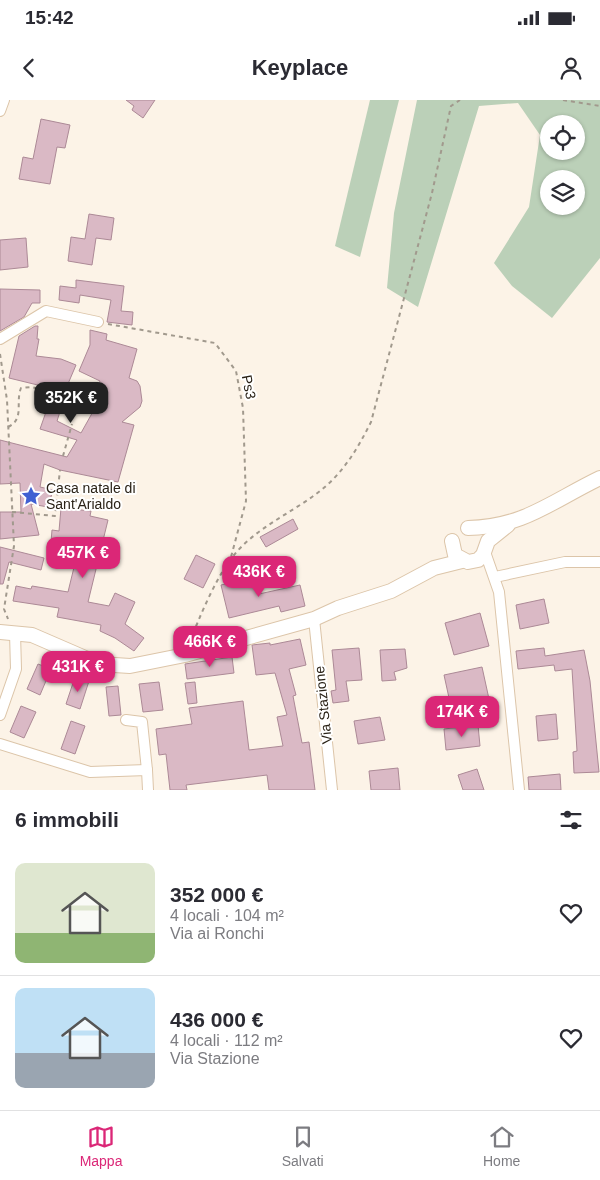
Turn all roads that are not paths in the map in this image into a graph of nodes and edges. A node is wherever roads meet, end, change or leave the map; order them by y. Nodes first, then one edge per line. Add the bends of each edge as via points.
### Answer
1 (4, 100) edge
2 (0, 111) edge
3 (98, 322) road end
4 (0, 339) edge
5 (600, 478) edge
6 (511, 523) junction
7 (468, 528) junction
8 (452, 541) junction
9 (485, 549) junction
10 (465, 562) junction
11 (600, 562) edge
12 (426, 572) junction
13 (495, 577) junction
14 (314, 619) junction
15 (0, 632) edge
16 (15, 633) junction
17 (0, 715) edge
18 (126, 720) dead end
19 (0, 744) edge
20 (147, 770) junction
21 (148, 790) edge
22 (332, 790) edge
23 (519, 790) edge

1 - 2 street
3 - 4 street via 46,311
5 - 6 main road
6 - 7 main road
6 - 9 main road via 494,536
7 - 8 main road via 460,531
7 - 9 main road via 482,535
8 - 10 main road via 455,555
8 - 12 main road
9 - 10 main road via 478,560
9 - 13 street
10 - 12 main road
10 - 13 street
11 - 13 street via 566,562
12 - 14 main road via 391,590
13 - 23 street
14 - 16 main road via 184,655 130,666 88,660 32,635
14 - 22 street, Via Stazione
15 - 16 main road
16 - 17 street via 16,669
18 - 20 street via 142,722
19 - 20 street via 90,772
20 - 21 street

